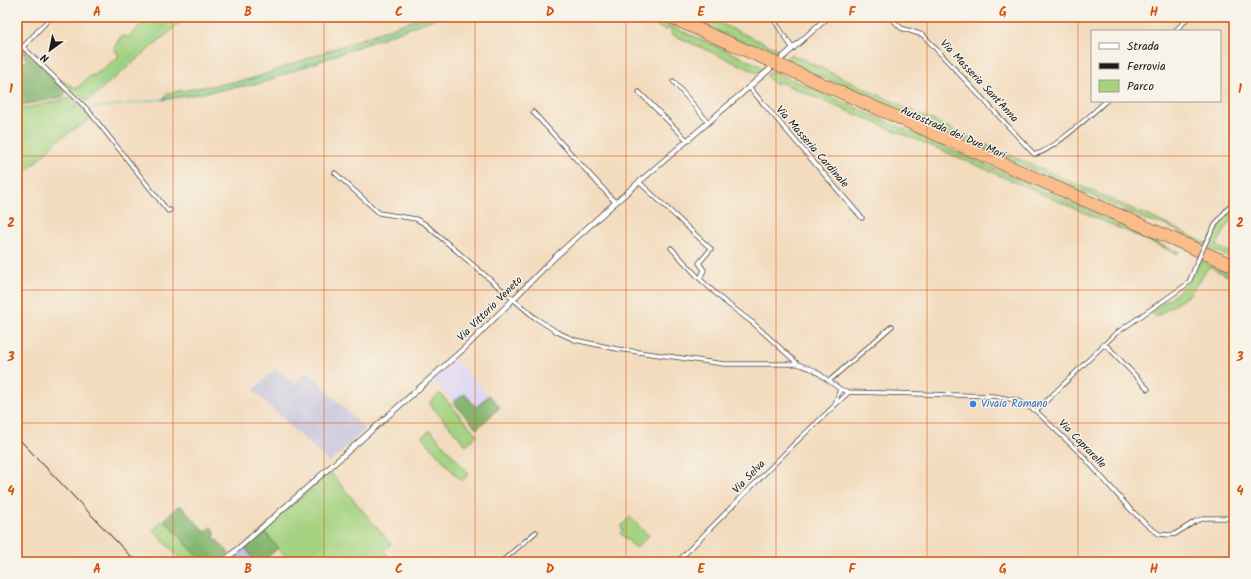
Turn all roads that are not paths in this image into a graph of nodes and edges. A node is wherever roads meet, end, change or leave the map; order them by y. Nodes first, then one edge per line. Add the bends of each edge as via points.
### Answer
1 (664, 17) edge
2 (678, 17) edge
3 (772, 17) edge
4 (828, 17) edge
5 (890, 17) edge
6 (1189, 17) edge
7 (49, 19) dead end
8 (1176, 30) edge
9 (17, 43) edge
10 (23, 47) junction
11 (793, 49) junction
12 (782, 58) dead end
13 (770, 69) dead end
14 (673, 81) dead end
15 (749, 87) junction
16 (639, 92) dead end
17 (1105, 102) edge
18 (532, 112) dead end
19 (708, 122) junction
20 (687, 140) junction
21 (335, 173) dead end
22 (639, 182) junction
23 (1234, 200) edge
24 (616, 202) junction
25 (170, 210) dead end
26 (862, 218) dead end
27 (671, 248) dead end
28 (1234, 263) edge
29 (1234, 269) edge
30 (700, 279) junction
31 (513, 298) junction
32 (892, 326) dead end
33 (1102, 345) junction
34 (798, 364) junction
35 (829, 382) junction
36 (840, 389) junction
37 (1148, 389) dead end
38 (849, 392) junction
39 (834, 405) junction
40 (1036, 411) junction
41 (1234, 518) edge
42 (536, 532) dead end
43 (223, 562) edge
44 (501, 562) edge
45 (677, 562) edge

1 - 29 highway, Autostrada dei Due Mari
2 - 28 highway, Autostrada dei Due Mari
3 - 11 street
4 - 11 street
5 - 17 street, Via Masseria Sant'Anna via 901,28 923,35 1031,151 1038,154 1071,131
6 - 8 street
7 - 10 street
9 - 10 street
10 - 25 street via 88,110 168,211
11 - 12 street
13 - 15 street, Via Vittorio Veneto
14 - 19 street
15 - 19 street, Via Vittorio Veneto
15 - 26 street, Via Masseria Cardinale
16 - 20 street
18 - 24 street
19 - 20 street, Via Vittorio Veneto
20 - 22 street, Via Vittorio Veneto
21 - 31 street via 379,213 416,219 425,224
22 - 24 street, Via Vittorio Veneto
22 - 30 street via 711,249 699,263 704,270
23 - 33 street, bridge via 1215,225 1186,285
24 - 31 street, Via Vittorio Veneto
27 - 30 street
30 - 34 street
31 - 34 street via 547,326 585,343 724,364
31 - 43 street, Via Vittorio Veneto via 468,345
32 - 35 street
33 - 37 street via 1108,347
33 - 40 street
34 - 35 street, Via Caprarelle via 814,370
35 - 36 street, Via Caprarelle
36 - 38 street, Via Caprarelle
36 - 39 street, Via Selva
38 - 39 street, Via Selva
38 - 40 street, Via Caprarelle via 1005,398 1023,403
39 - 45 street, Via Selva
40 - 41 street, Via Caprarelle via 1083,456 1130,509 1159,534 1176,534 1205,518
42 - 44 street

